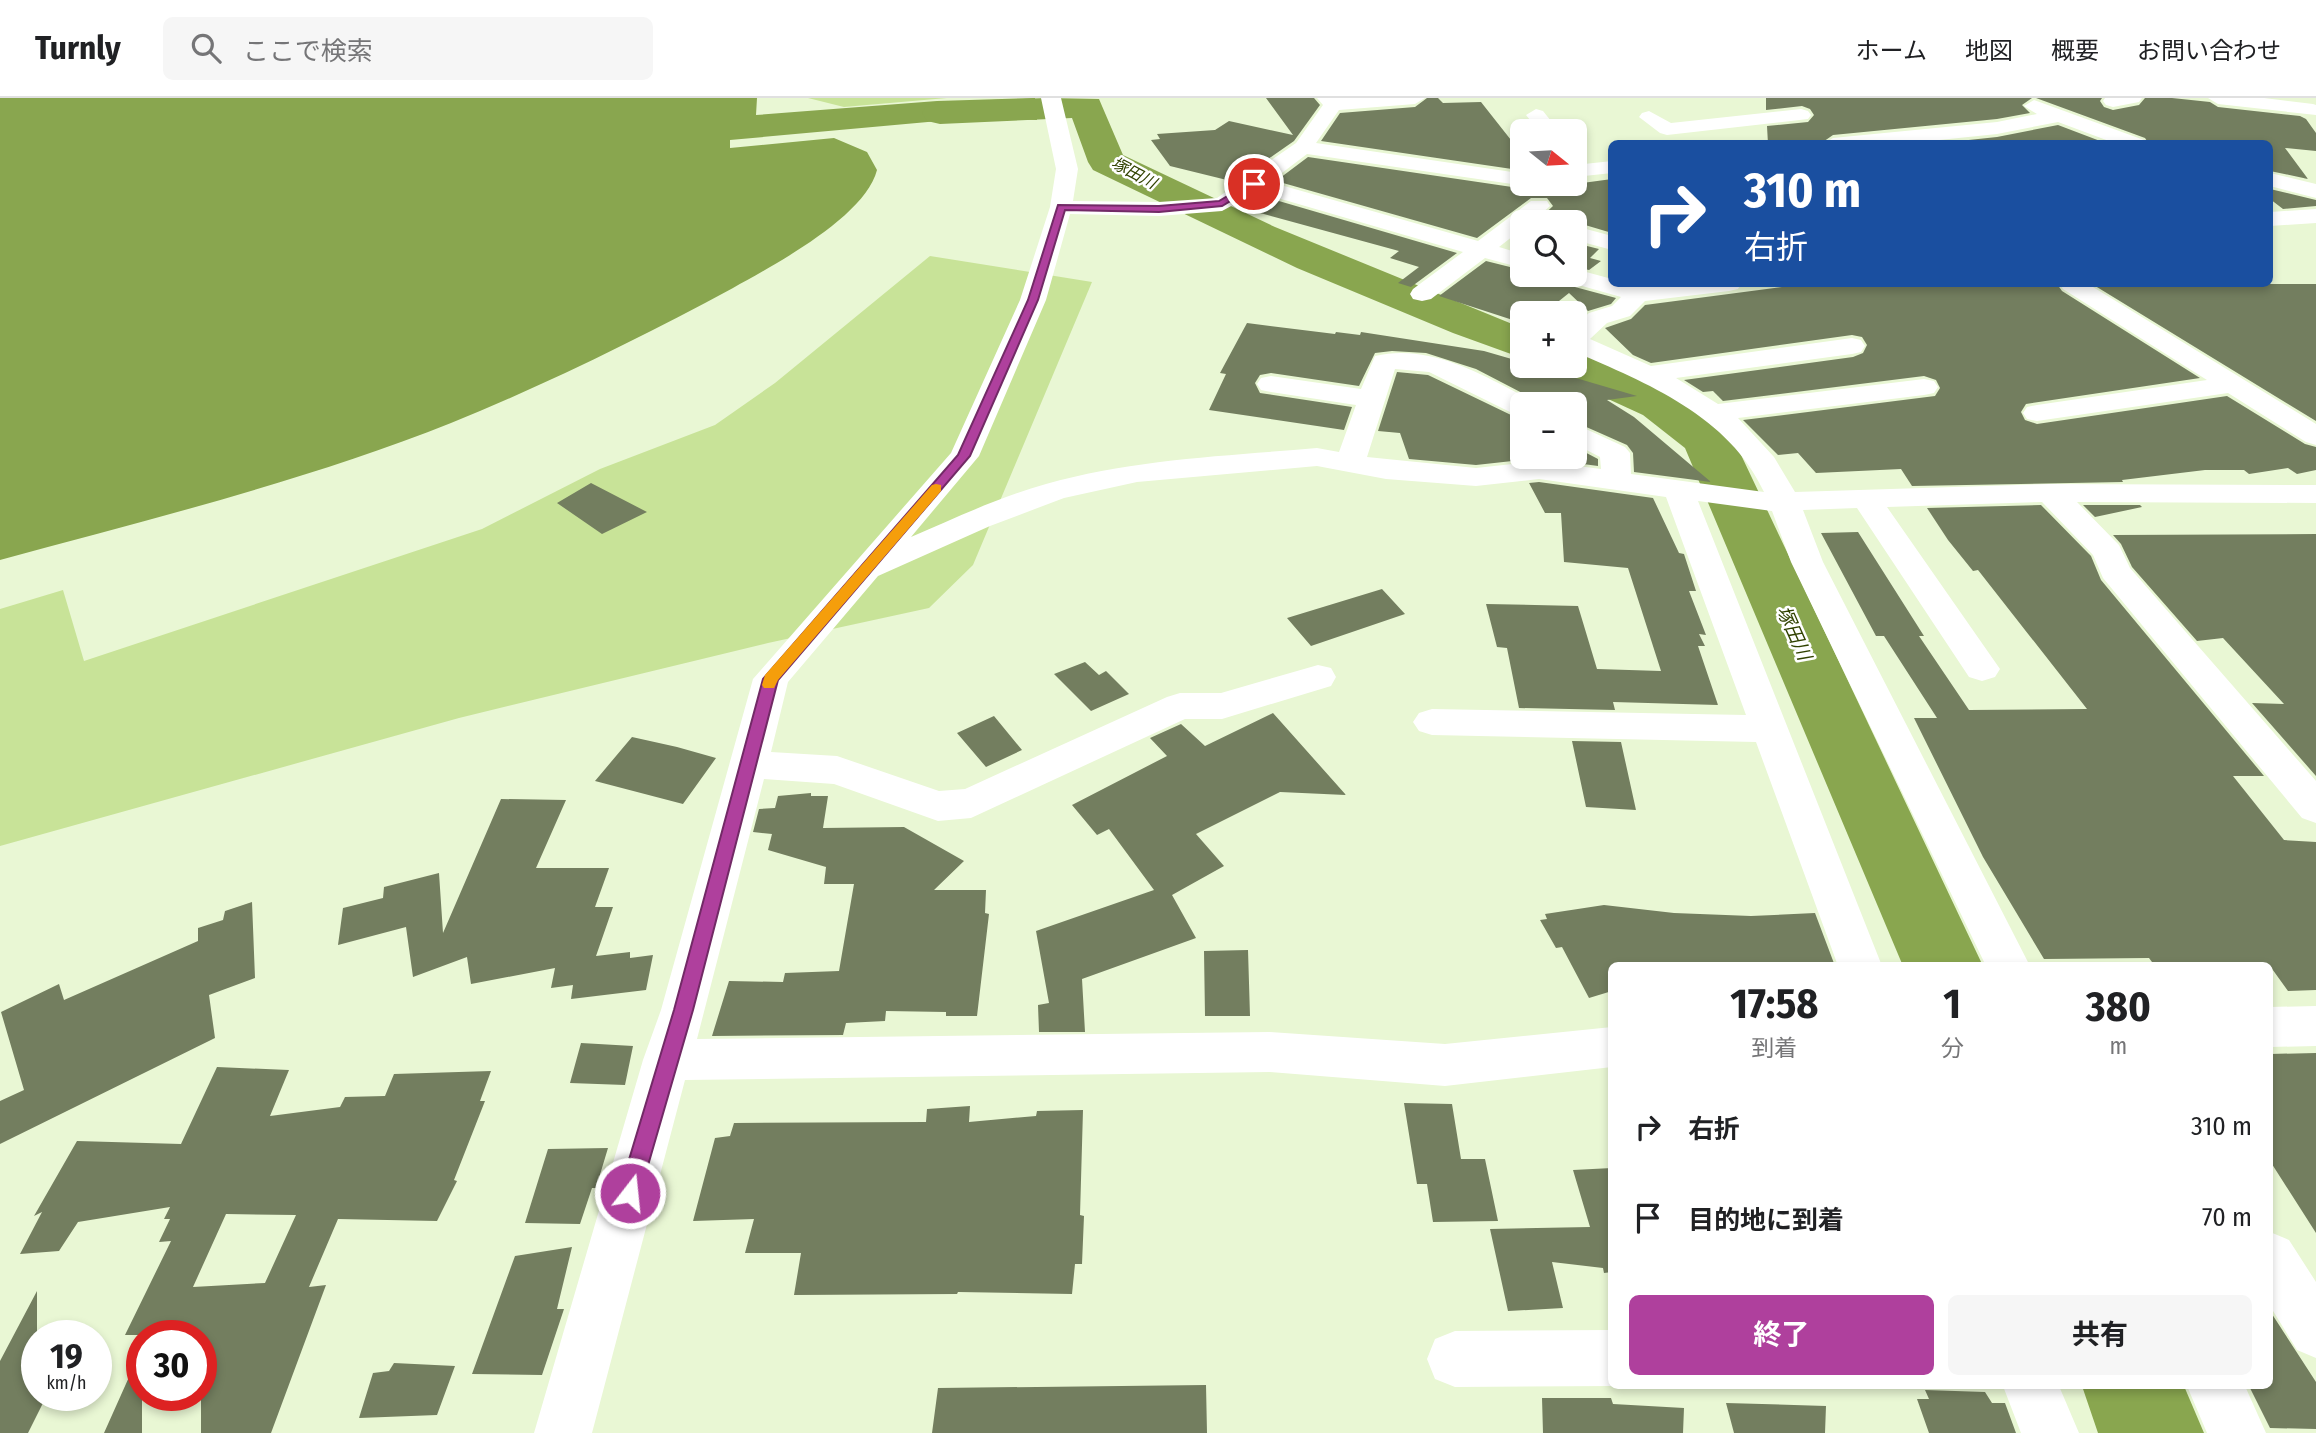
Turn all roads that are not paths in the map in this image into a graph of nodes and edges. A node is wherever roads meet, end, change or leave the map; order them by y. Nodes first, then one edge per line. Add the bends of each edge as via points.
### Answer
1 (1051, 98) edge
2 (1415, 98) edge
3 (1775, 98) edge
4 (2015, 98) edge
5 (2218, 98) edge
6 (1330, 102) edge
7 (2311, 107) edge
8 (1536, 115) dead end
9 (1801, 115) junction
10 (2057, 116) junction
11 (1648, 117) dead end
12 (1539, 119) edge
13 (1838, 140) edge
14 (1873, 140) edge
15 (2126, 140) edge
16 (1303, 147) junction
17 (1608, 167) edge
18 (1587, 168) edge
19 (1510, 178) edge
20 (2273, 181) edge
21 (1254, 184) junction
22 (2316, 191) edge
23 (1061, 207) junction
24 (2316, 216) edge
25 (2273, 219) edge
26 (1510, 230) edge
27 (1587, 236) edge
28 (1608, 242) edge
29 (1480, 249) junction
30 (1510, 258) edge
31 (1587, 280) edge
32 (1608, 286) edge
33 (1613, 287) edge
34 (1702, 287) edge
35 (2076, 287) edge
36 (1422, 294) dead end
37 (1638, 294) junction
38 (1587, 329) edge
39 (1587, 346) edge
40 (1852, 346) dead end
41 (1649, 374) junction
42 (1271, 384) dead end
43 (2233, 384) junction
44 (1924, 387) dead end
45 (1371, 399) junction
46 (1510, 401) edge
47 (1710, 413) junction
48 (2037, 413) dead end
49 (2316, 436) edge
50 (1587, 439) edge
51 (1350, 464) junction
52 (1616, 482) junction
53 (1685, 492) junction
54 (2050, 493) junction
55 (2316, 494) edge
56 (1866, 499) junction
57 (1777, 502) junction
58 (864, 570) junction
59 (1982, 668) dead end
60 (1318, 677) dead end
61 (1432, 722) dead end
62 (1769, 729) junction
63 (750, 764) junction
64 (2316, 808) edge
65 (1858, 962) edge
66 (2006, 962) edge
67 (2316, 1026) edge
68 (2273, 1027) edge
69 (1608, 1047) edge
70 (667, 1060) junction
71 (2273, 1263) edge
72 (2316, 1331) edge
73 (1608, 1358) edge
74 (1455, 1359) dead end
75 (2032, 1389) edge
76 (2216, 1389) edge
77 (563, 1433) edge
78 (2050, 1433) edge
79 (2238, 1433) edge

1 - 23 street via 1067,169
2 - 6 street
3 - 9 street
4 - 10 street
5 - 7 street
6 - 16 street
8 - 12 street
9 - 11 street via 1667,129
9 - 13 street
10 - 14 street via 1997,128
10 - 15 street
16 - 19 street
16 - 21 street
17 - 18 street
20 - 22 street
21 - 23 street via 1222,204 1159,209
21 - 29 street
23 - 58 street via 1033,300 964,456
24 - 25 street
26 - 29 street
27 - 28 street
29 - 30 street
29 - 36 street
31 - 32 street
33 - 37 street
34 - 37 street
35 - 43 street
37 - 38 street via 1621,311 1598,318
39 - 41 street
40 - 41 street
41 - 47 street
42 - 45 street
43 - 48 street
43 - 49 street
44 - 47 street
45 - 46 street via 1384,362 1400,358 1435,363
45 - 51 street
47 - 57 street via 1731,427 1763,462
50 - 52 street via 1615,453
51 - 52 street via 1476,477 1539,470
51 - 58 street via 1317,457 1137,472 1055,491
52 - 53 street
53 - 57 street
53 - 62 street
54 - 55 street
54 - 56 street
54 - 64 street via 2108,552 2115,571
56 - 57 street
56 - 59 street
57 - 66 street
58 - 63 street via 771,679
60 - 63 street via 1222,706 1180,706 971,803 938,806 837,770
61 - 62 street
62 - 65 street
63 - 70 street
67 - 68 street
69 - 70 street via 1445,1065 1270,1052
70 - 77 street
71 - 72 street
73 - 74 street
75 - 78 street
76 - 79 street

